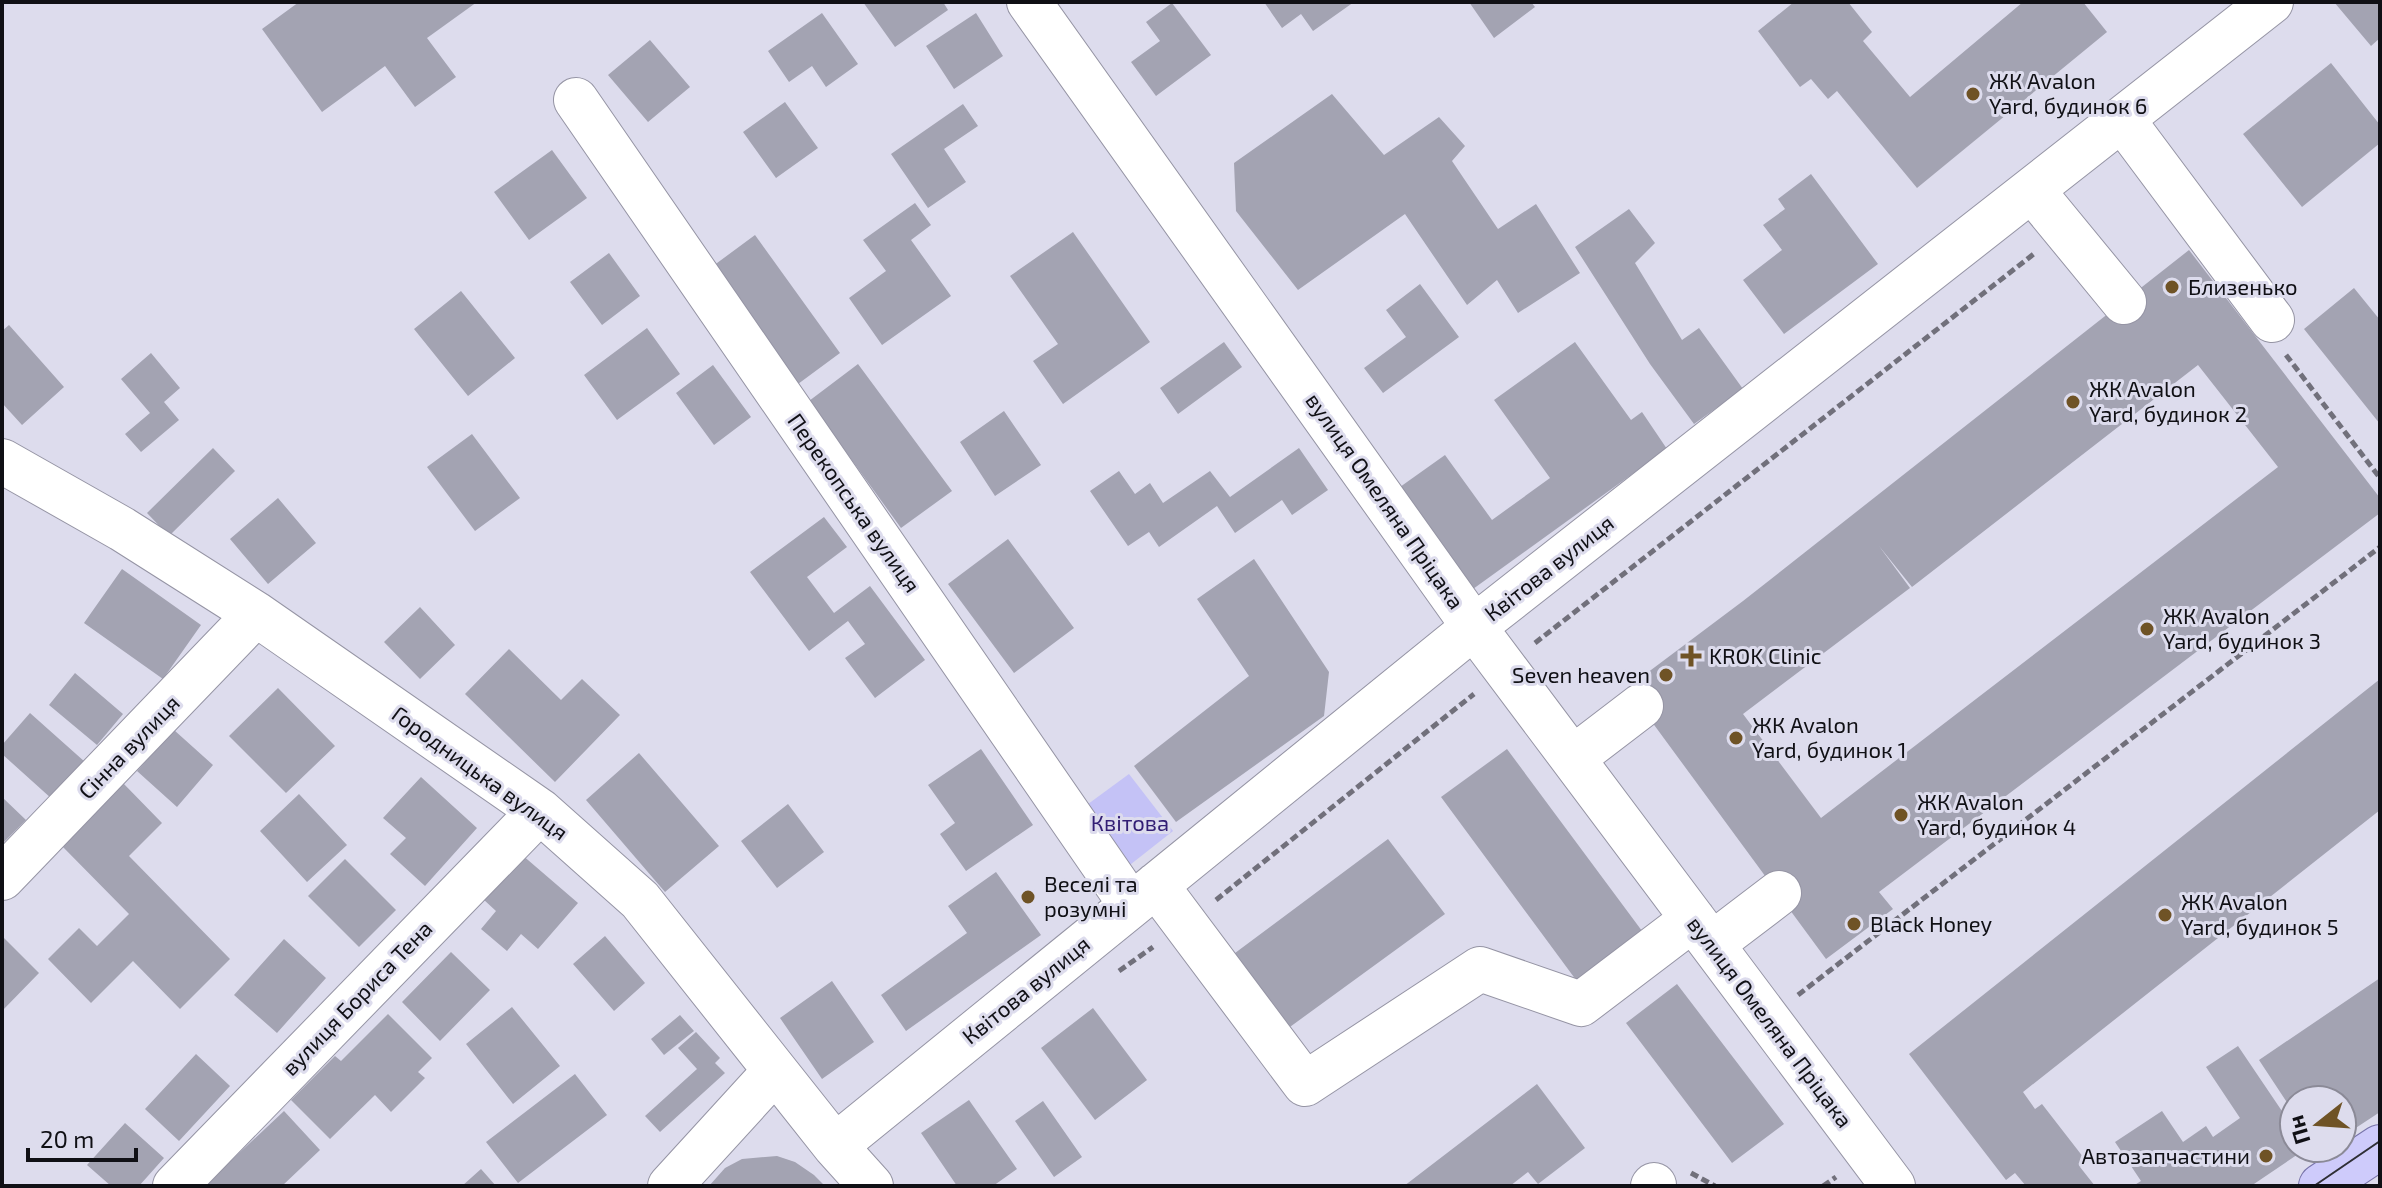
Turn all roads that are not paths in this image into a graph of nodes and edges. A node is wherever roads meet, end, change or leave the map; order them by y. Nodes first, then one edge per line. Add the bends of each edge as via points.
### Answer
1 (1029, 2) edge
2 (2271, 2) edge
3 (576, 100) dead end
4 (2122, 119) junction
5 (2032, 190) junction
6 (2124, 302) dead end
7 (2272, 320) dead end
8 (2, 461) edge
9 (256, 614) junction
10 (1474, 627) junction
11 (1641, 706) dead end
12 (1573, 758) junction
13 (540, 811) junction
14 (2, 878) edge
15 (1779, 893) dead end
16 (1144, 895) junction
17 (1707, 937) junction
18 (775, 1071) junction
19 (835, 1146) junction
20 (2380, 1147) edge
21 (175, 1186) edge
22 (670, 1186) edge
23 (871, 1186) edge
24 (1893, 1186) edge
25 (2321, 1186) edge

1 - 10 street, вулиця Омеляна Пріцака
2 - 4 street, Квітова вулиця
3 - 16 street, Перекопська вулиця
4 - 5 street, Квітова вулиця
4 - 7 street
5 - 6 street
5 - 10 street, Квітова вулиця
8 - 9 street, Городницька вулиця
9 - 13 street, Городницька вулиця
9 - 14 street, Сінна вулиця
10 - 12 street, вулиця Омеляна Пріцака
10 - 16 street, Квітова вулиця
11 - 12 street
12 - 17 street, вулиця Омеляна Пріцака
13 - 18 street, Городницька вулиця via 640,900
13 - 21 street, вулиця Бориса Тена
15 - 17 street
16 - 17 street, Перекопська вулиця via 1305,1084 1480,969 1581,1004
16 - 19 street, Квітова вулиця
17 - 24 street, вулиця Омеляна Пріцака
18 - 19 street, Городницька вулиця
18 - 22 street
19 - 23 street, Городницька вулиця
20 - 25 main road

